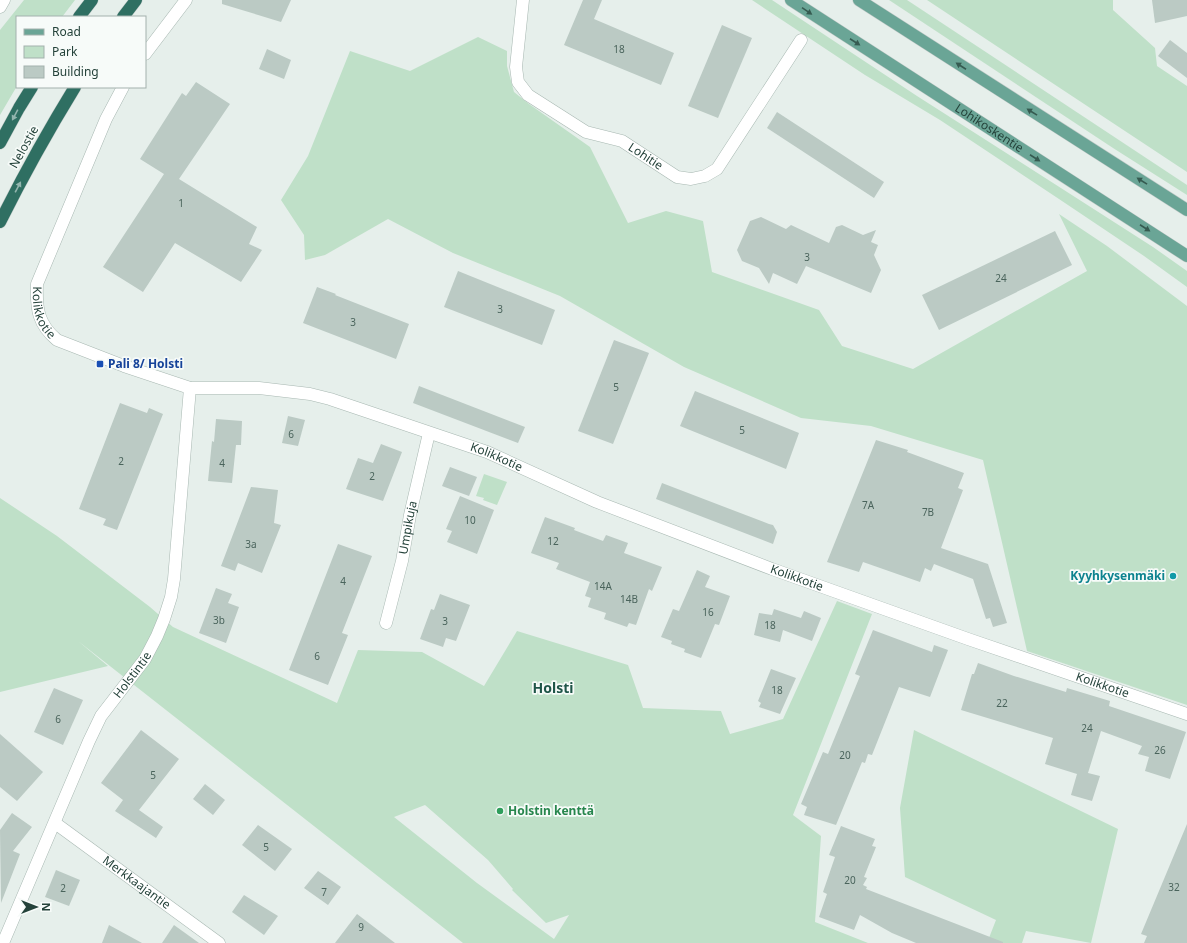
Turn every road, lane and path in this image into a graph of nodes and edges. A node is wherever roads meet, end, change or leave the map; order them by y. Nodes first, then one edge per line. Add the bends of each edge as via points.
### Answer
1 (4, 0) edge
2 (92, 0) edge
3 (136, 0) edge
4 (186, 0) edge
5 (523, 0) edge
6 (791, 0) edge
7 (859, 0) edge
8 (0, 7) edge
9 (80, 16) edge
10 (124, 16) edge
11 (801, 40) dead end
12 (146, 53) edge
13 (31, 88) edge
14 (74, 88) edge
15 (122, 88) edge
16 (0, 143) edge
17 (1187, 210) edge
18 (0, 222) edge
19 (1187, 256) edge
20 (190, 388) junction
21 (429, 433) junction
22 (386, 623) dead end
23 (1187, 714) edge
24 (55, 823) junction
25 (3, 943) edge
26 (218, 943) edge

1 - 8 street
2 - 9 highway
3 - 10 highway
4 - 12 street
5 - 11 street, Lohitie via 516,67 518,82 528,95 586,132 622,141 677,176 691,179 706,176 717,169
6 -> 19 main road, Lohikoskentie
17 -> 7 main road
13 -> 16 highway, Nelostie
18 -> 14 highway, Nelostie
15 - 20 street, Kolikkotie via 106,119 37,284 36,302 40,319 57,340
20 - 21 street, Kolikkotie via 252,387 310,394
20 - 24 street, Holstintie via 171,597 164,619 145,659 101,716
21 - 22 street, Umpikuja
21 - 23 street, Kolikkotie via 487,452 597,502 772,569
24 - 25 street, Holstintie
24 - 26 street, Merkkaajantie

